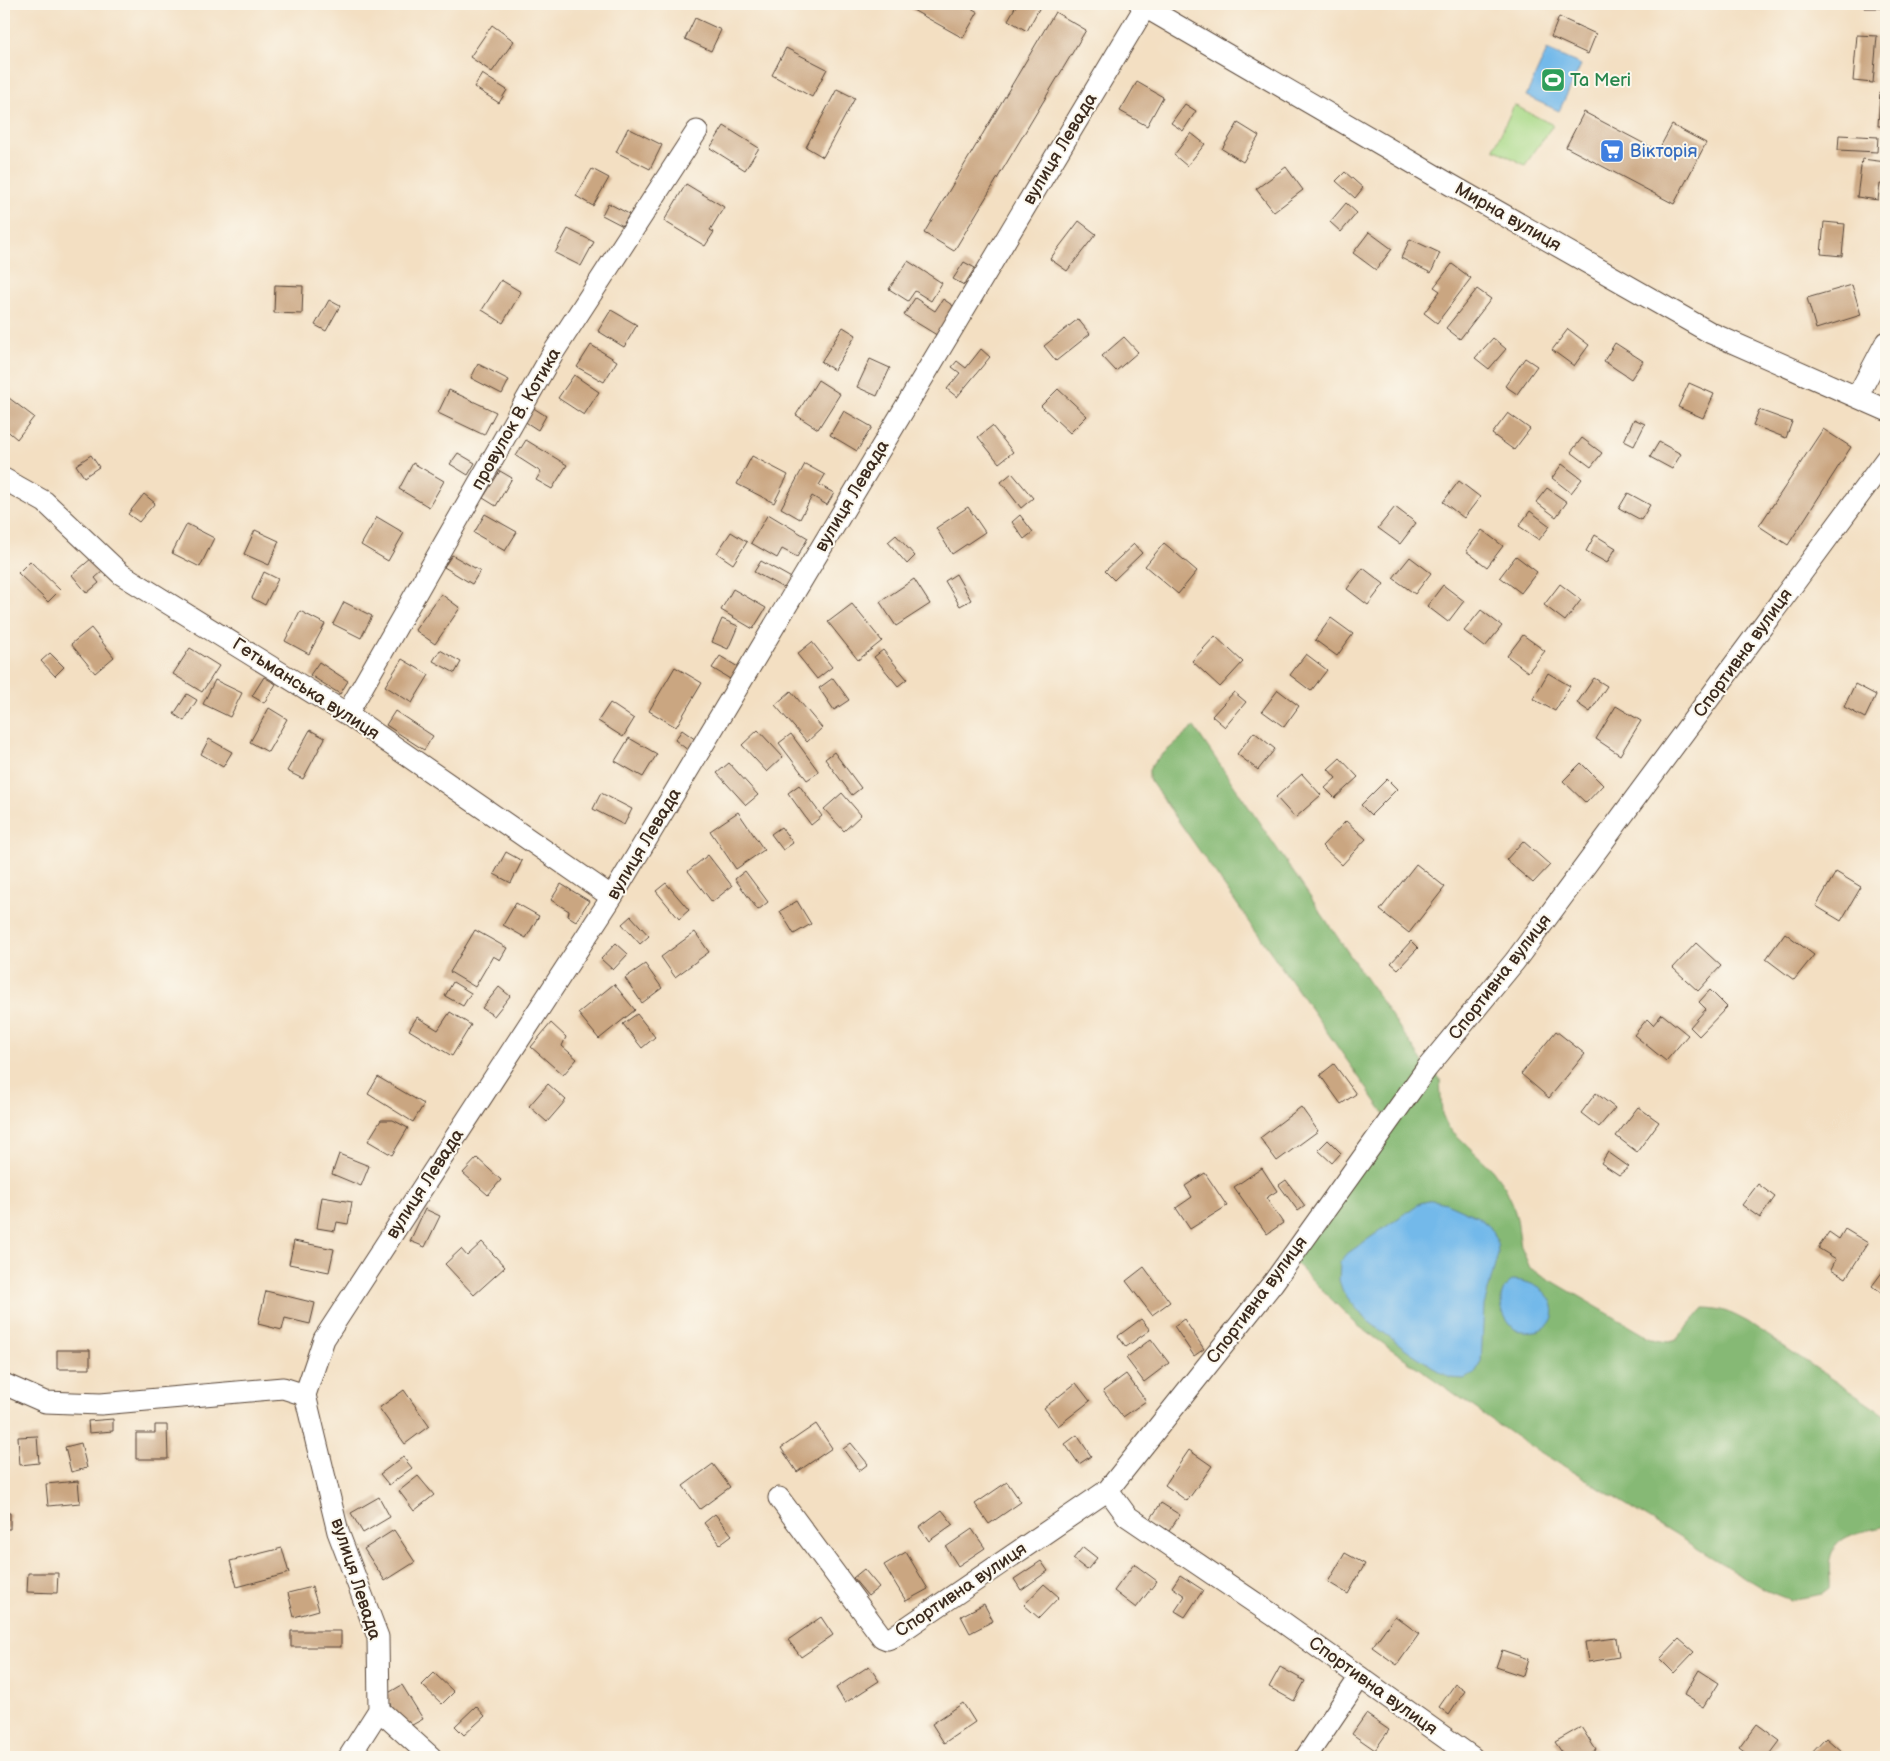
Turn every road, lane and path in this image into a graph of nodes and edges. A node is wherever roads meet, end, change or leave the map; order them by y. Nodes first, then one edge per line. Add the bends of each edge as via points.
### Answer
1 (1143, 5) edge
2 (697, 131) dead end
3 (1886, 342) edge
4 (1857, 397) junction
5 (1886, 410) edge
6 (1886, 460) edge
7 (4, 480) edge
8 (347, 714) junction
9 (612, 897) junction
10 (4, 1384) edge
11 (305, 1395) junction
12 (1108, 1490) junction
13 (779, 1498) dead end
14 (1360, 1677) junction
15 (379, 1710) junction
16 (348, 1757) edge
17 (431, 1757) edge
18 (1306, 1757) edge
19 (1472, 1757) edge

1 - 4 street, Мирна вулиця via 1711,333
1 - 9 street, вулиця Левада
2 - 8 street, провулок В. Котика via 553,353
3 - 4 street
4 - 5 street, Мирна вулиця
6 - 12 street, Спортивна вулиця via 1515,961 1427,1068 1273,1283
7 - 8 street, Гетьманська вулиця via 46,502 121,574
8 - 9 street, Гетьманська вулиця
9 - 11 street, вулиця Левада via 324,1339
10 - 11 street via 45,1402 101,1404 283,1388
11 - 15 street, вулиця Левада via 338,1532 378,1637
12 - 13 street, Спортивна вулиця via 887,1640
12 - 14 street, Спортивна вулиця via 1126,1516
14 - 18 street
14 - 19 street, Спортивна вулиця
15 - 16 street
15 - 17 street

